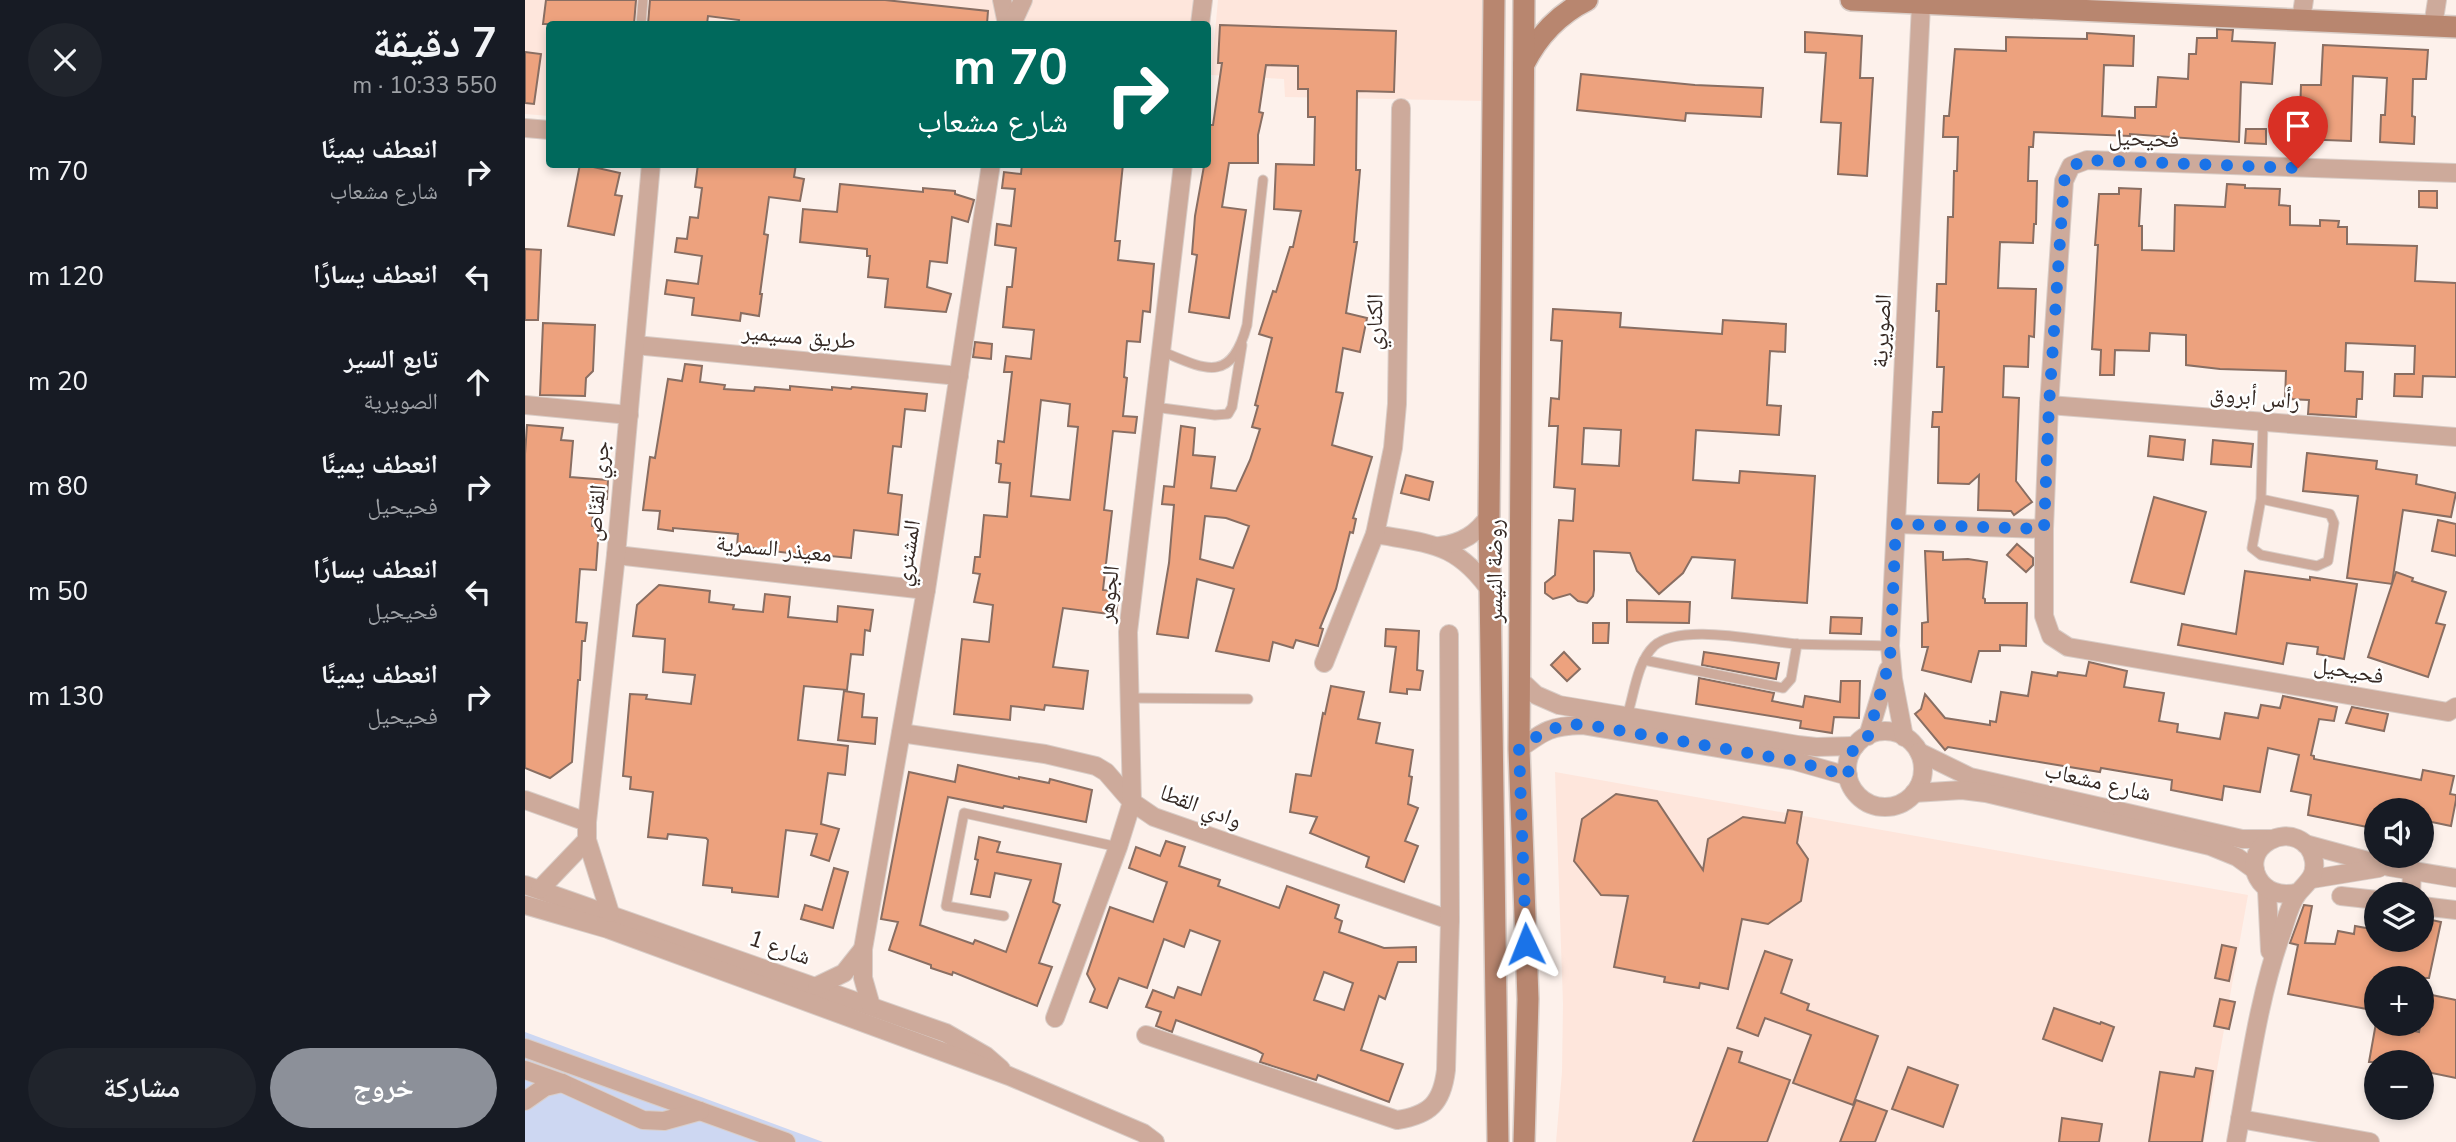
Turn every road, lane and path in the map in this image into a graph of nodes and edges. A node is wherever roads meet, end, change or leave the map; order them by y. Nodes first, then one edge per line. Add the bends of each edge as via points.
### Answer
1 (643, 0) edge
2 (1002, 0) edge
3 (1023, 0) edge
4 (1203, 0) edge
5 (1495, 0) edge
6 (1524, 0) edge
7 (1587, 0) edge
8 (1851, 0) edge
9 (2437, 0) edge
10 (1921, 5) junction
11 (2087, 5) edge
12 (2303, 10) edge
13 (641, 21) edge
14 (1009, 21) edge
15 (1012, 21) edge
16 (1200, 21) edge
17 (2433, 26) junction
18 (2456, 27) edge
19 (1523, 66) junction
20 (1401, 108) dead end
21 (525, 128) edge
22 (546, 130) edge
23 (651, 168) edge
24 (990, 168) edge
25 (1183, 168) edge
26 (2456, 173) edge
27 (1263, 180) dead end
28 (1242, 344) junction
29 (635, 345) junction
30 (1161, 351) junction
31 (959, 376) junction
32 (525, 405) edge
33 (2049, 405) junction
34 (1154, 408) junction
35 (629, 415) junction
36 (2263, 422) junction
37 (2456, 438) edge
38 (2261, 499) junction
39 (1489, 516) junction
40 (1896, 524) junction
41 (2044, 529) junction
42 (1375, 534) junction
43 (1440, 546) junction
44 (616, 555) junction
45 (926, 590) junction
46 (1492, 593) junction
47 (1449, 634) dead end
48 (1797, 644) junction
49 (1890, 653) junction
50 (1644, 660) junction
51 (1324, 663) dead end
52 (1519, 679) junction
53 (1130, 698) junction
54 (1248, 699) dead end
55 (2456, 708) edge
56 (1627, 716) junction
57 (901, 733) junction
58 (1904, 737) junction
59 (1862, 741) junction
60 (1519, 749) junction
61 (1919, 752) junction
62 (1848, 776) junction
63 (1914, 793) junction
64 (525, 800) edge
65 (1132, 802) junction
66 (587, 831) junction
67 (2271, 839) junction
68 (2305, 844) junction
69 (1118, 847) junction
70 (2364, 860) edge
71 (2384, 868) edge
72 (2394, 868) edge
73 (2255, 870) junction
74 (2412, 872) junction
75 (2456, 877) edge
76 (2312, 879) junction
77 (2412, 882) edge
78 (533, 887) edge
79 (2267, 890) junction
80 (2299, 892) junction
81 (2341, 897) dead end
82 (2364, 899) edge
83 (525, 905) edge
84 (2434, 907) edge
85 (2456, 910) edge
86 (610, 913) junction
87 (1004, 916) dead end
88 (1450, 920) junction
89 (863, 949) junction
90 (2269, 972) junction
91 (817, 986) junction
92 (871, 1006) junction
93 (1055, 1018) dead end
94 (1146, 1035) dead end
95 (525, 1048) edge
96 (525, 1070) edge
97 (1009, 1076) junction
98 (562, 1083) junction
99 (525, 1101) edge
100 (700, 1111) junction
101 (2241, 1119) junction
102 (786, 1142) edge
103 (1155, 1142) edge
104 (1498, 1142) edge
105 (1524, 1142) edge
106 (2236, 1142) edge
107 (2370, 1142) edge

1 - 13 lane
2 - 14 street
3 - 15 street
4 - 16 street
5 - 39 street, روضة النيسر
6 - 19 street, روضة النيسر
7 - 19 street via 1551,25
8 - 10 street
9 - 17 street
10 - 11 street
10 - 40 street, الصويرية
11 - 12 street
12 - 17 street
17 - 18 street
19 - 52 street, روضة النيسر
20 - 42 street, الكناري via 1397,404
21 - 22 street
23 - 29 street, جري القنّاص
24 - 31 street, المشتري
25 - 30 street, الجوهر
26 - 33 street, فحيحيل via 2087,160 2071,166 2064,181
27 - 28 lane
28 - 30 lane via 1219,368 1207,369
28 - 34 lane via 1233,407 1228,414
29 - 31 street, طريق مسيمير
29 - 35 street, جري القنّاص
30 - 34 street, الجوهر
31 - 45 street, المشتري
32 - 35 street
33 - 36 street, رأس أبروق
33 - 41 street, فحيحيل
34 - 53 street, الجوهر via 1128,632
35 - 44 street, جري القنّاص
36 - 37 street, رأس أبروق
36 - 38 lane
38 - 38 lane via 2252,542 2256,552 2317,566 2328,561 2334,523 2330,513
39 - 43 street via 1460,542
39 - 46 street, روضة النيسر
40 - 41 street
40 - 49 street, الصويرية
41 - 55 street, فحيحيل via 2044,617 2052,636 2068,647 2448,712
42 - 43 street
42 - 51 street, الكناري
43 - 46 street via 1469,566
44 - 45 street, معيذر السمرية
44 - 66 street, جري القنّاص
45 - 57 street, المشتري
46 - 104 street, روضة النيسر
47 - 88 street
48 - 49 lane
48 - 50 lane via 1685,635 1654,646
48 - 50 lane via 1791,679 1783,688
49 - 58 street, الصويرية
49 - 59 street, الصويرية
50 - 56 lane
52 - 56 street via 1536,695 1559,705
52 - 60 street, روضة النيسر
53 - 54 lane
53 - 65 street, الجوهر
56 - 59 street via 1798,745
57 - 65 street, وادي القطا via 1096,766
57 - 89 street, المشتري
58 - 59 street via 1880,732
58 - 61 street
59 - 62 street via 1847,766
60 - 62 street via 1546,730 1582,724 1795,761
60 - 105 street, روضة النيسر via 1528,999
61 - 63 street via 1922,773
61 - 67 street, شارع مشعاب via 1970,777 2230,836
62 - 63 street via 1858,795 1876,806 1897,805
63 - 73 street, شارع مشعاب via 1986,793 2210,846
64 - 66 street
65 - 69 street, الجوهر
65 - 88 street, وادي القطا via 1154,817
66 - 78 street
66 - 86 street, جري القنّاص
67 - 68 street via 2289,836
67 - 73 street via 2258,852
68 - 70 street
68 - 76 street via 2314,860
69 - 87 lane via 964,813 946,906
69 - 93 street, الجوهر
71 - 76 street
72 - 74 street
73 - 79 street
74 - 75 street
74 - 77 street
76 - 80 street
78 - 86 street, شارع 1
79 - 80 street via 2288,896
79 - 90 street
80 - 90 street
81 - 82 street
83 - 97 street, شارع 1 via 608,929
84 - 85 street
86 - 91 street, شارع 1
88 - 94 street via 1443,1089 1433,1106 1417,1117 1397,1120
89 - 91 street via 844,973
89 - 92 street, المشتري via 863,978
90 - 101 street
91 - 92 street, شارع 1
92 - 97 street, شارع 1 via 946,1033 986,1056
95 - 100 street
96 - 98 street
97 - 103 street, شارع 1
98 - 99 street via 545,1087
98 - 100 street via 643,1120 664,1121
100 - 102 street
101 - 106 street
101 - 107 street

